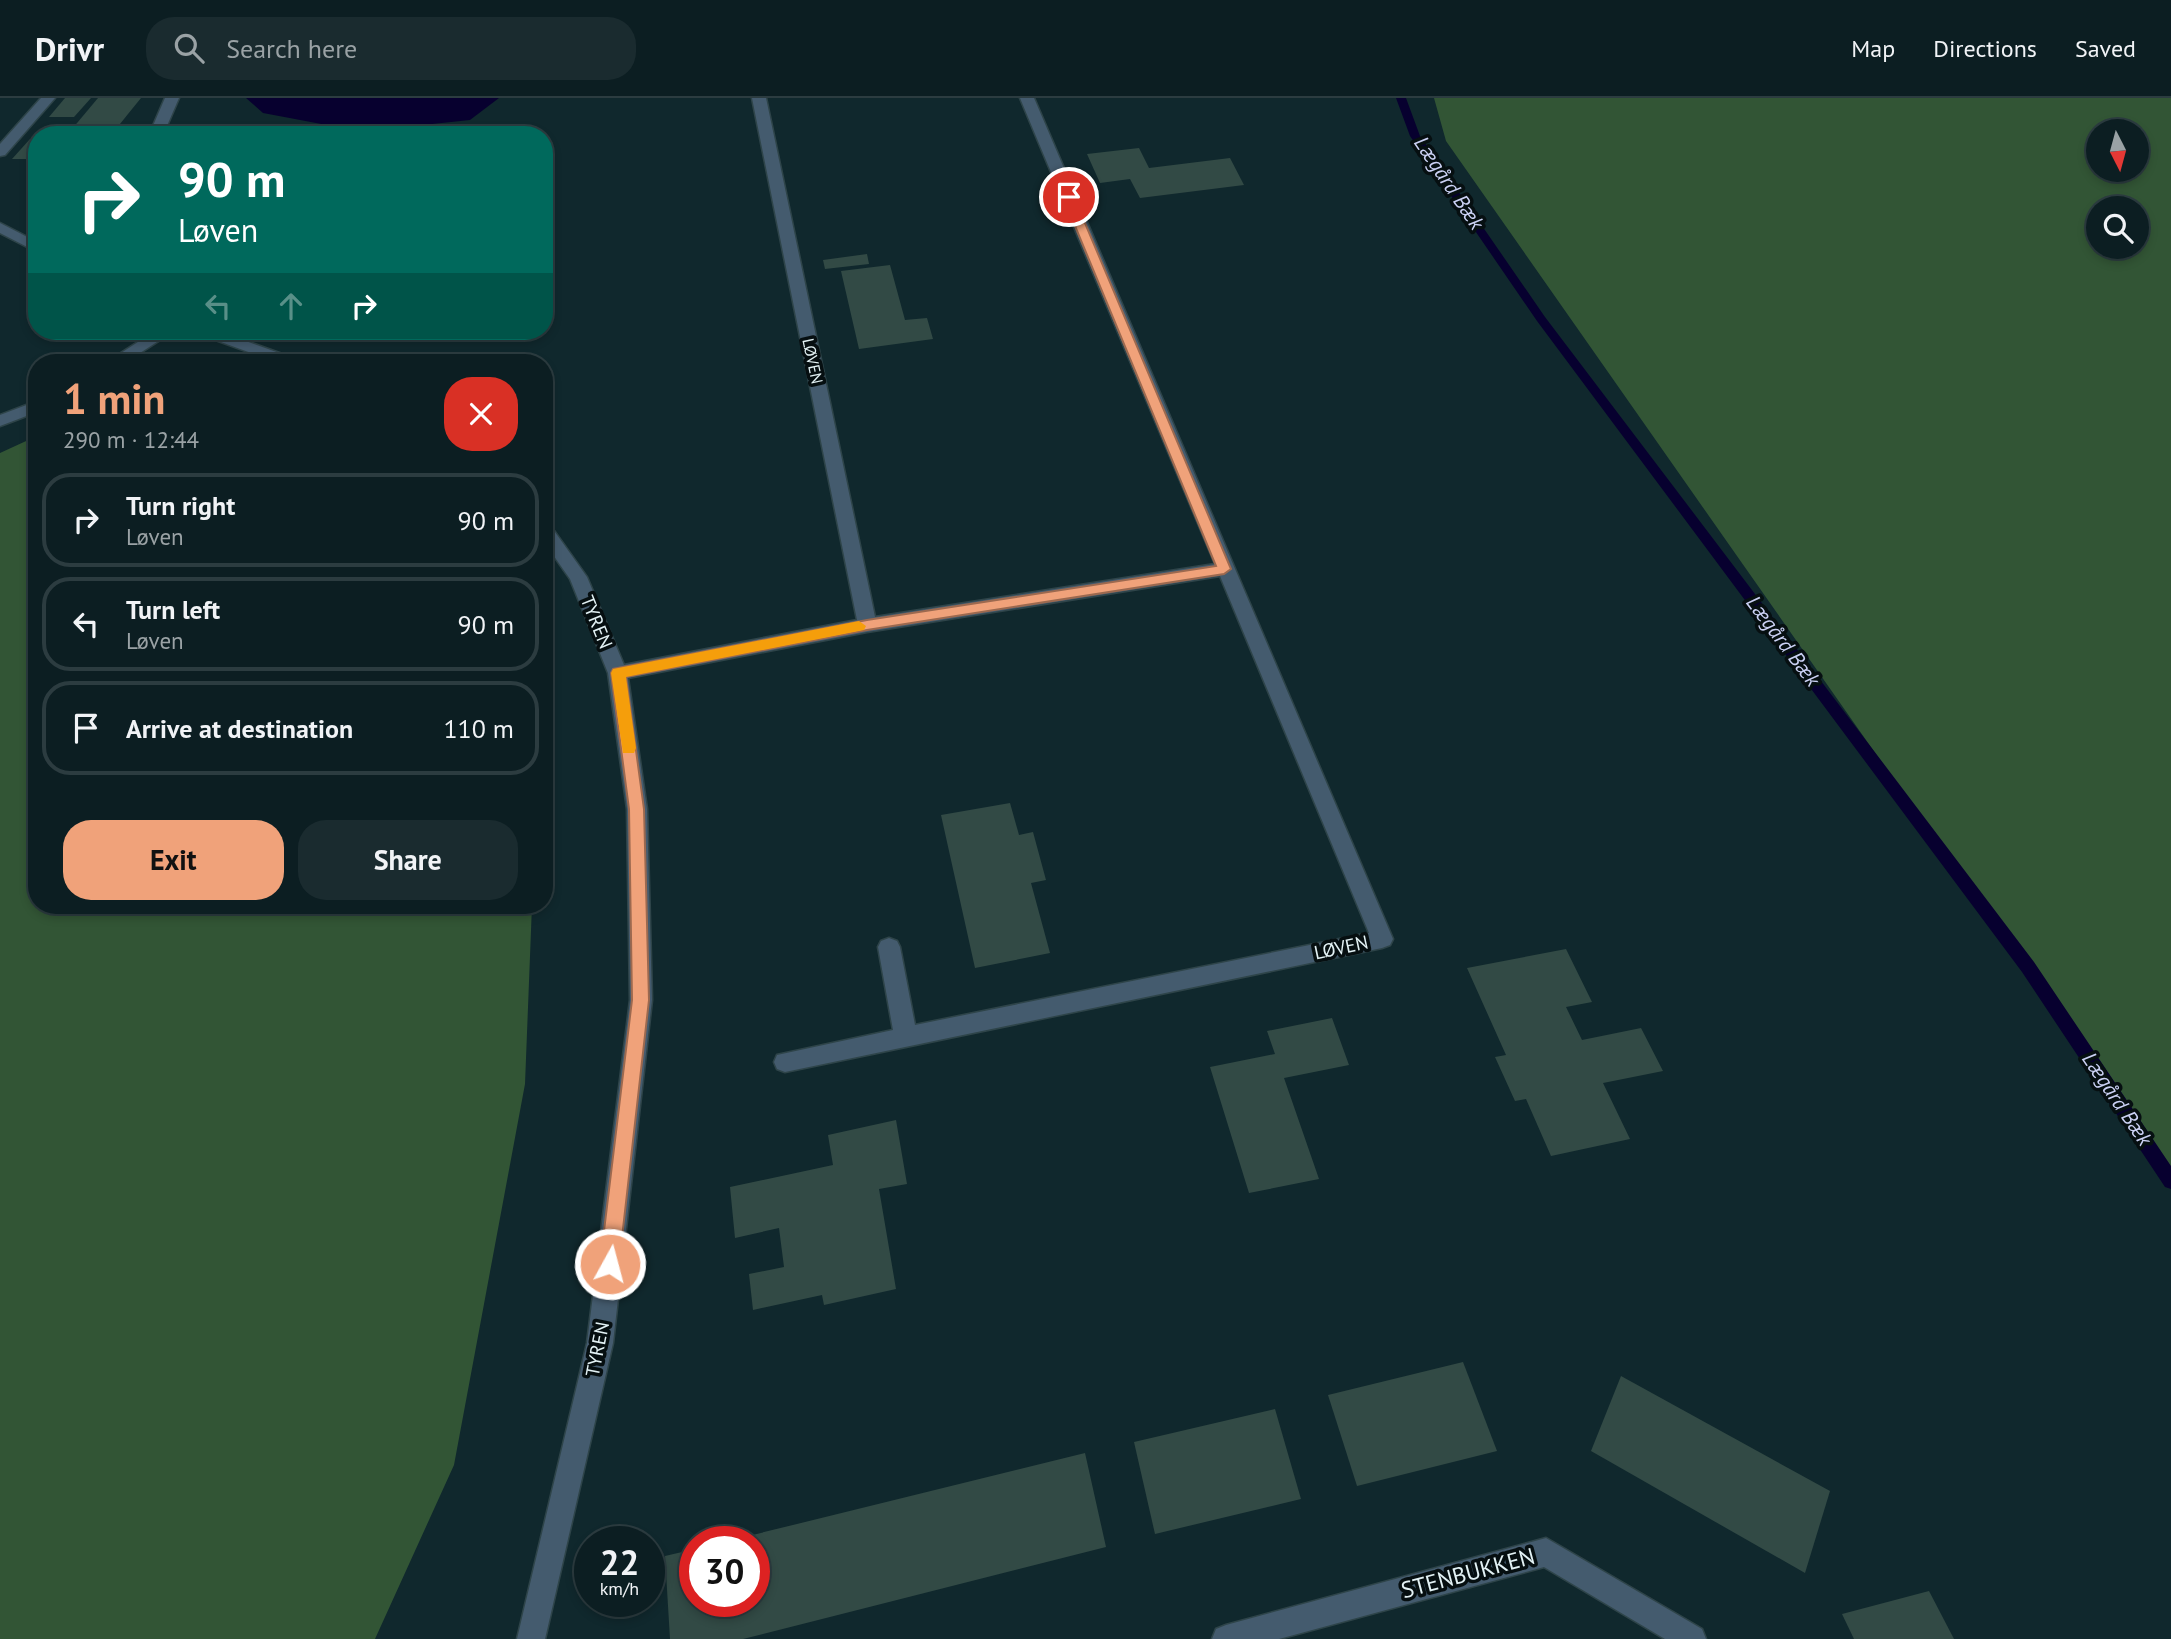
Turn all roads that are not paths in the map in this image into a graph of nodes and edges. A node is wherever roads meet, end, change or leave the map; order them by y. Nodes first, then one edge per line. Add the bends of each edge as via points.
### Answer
1 (48, 98) edge
2 (172, 98) edge
3 (759, 98) edge
4 (1027, 98) edge
5 (160, 126) edge
6 (0, 152) edge
7 (0, 228) edge
8 (28, 243) edge
9 (151, 340) edge
10 (229, 340) edge
11 (128, 354) edge
12 (268, 354) edge
13 (28, 410) edge
14 (0, 421) edge
15 (553, 542) edge
16 (1224, 569) junction
17 (867, 625) junction
18 (618, 673) junction
19 (889, 947) dead end
20 (906, 1037) junction
21 (785, 1062) dead end
22 (531, 1639) edge
23 (1226, 1639) edge
24 (1692, 1639) edge

1 - 6 street
2 - 5 street
3 - 17 street, LØVEN
4 - 16 street, LØVEN
7 - 8 street
9 - 11 street
10 - 12 street
13 - 14 street
15 - 18 street, TYREN via 578,577
16 - 17 street
16 - 20 street, LØVEN via 1382,939
17 - 18 street
18 - 22 street, TYREN via 637,809 640,1000 600,1343
19 - 20 street
20 - 21 street, LØVEN
23 - 24 street, STENBUKKEN via 1546,1552

